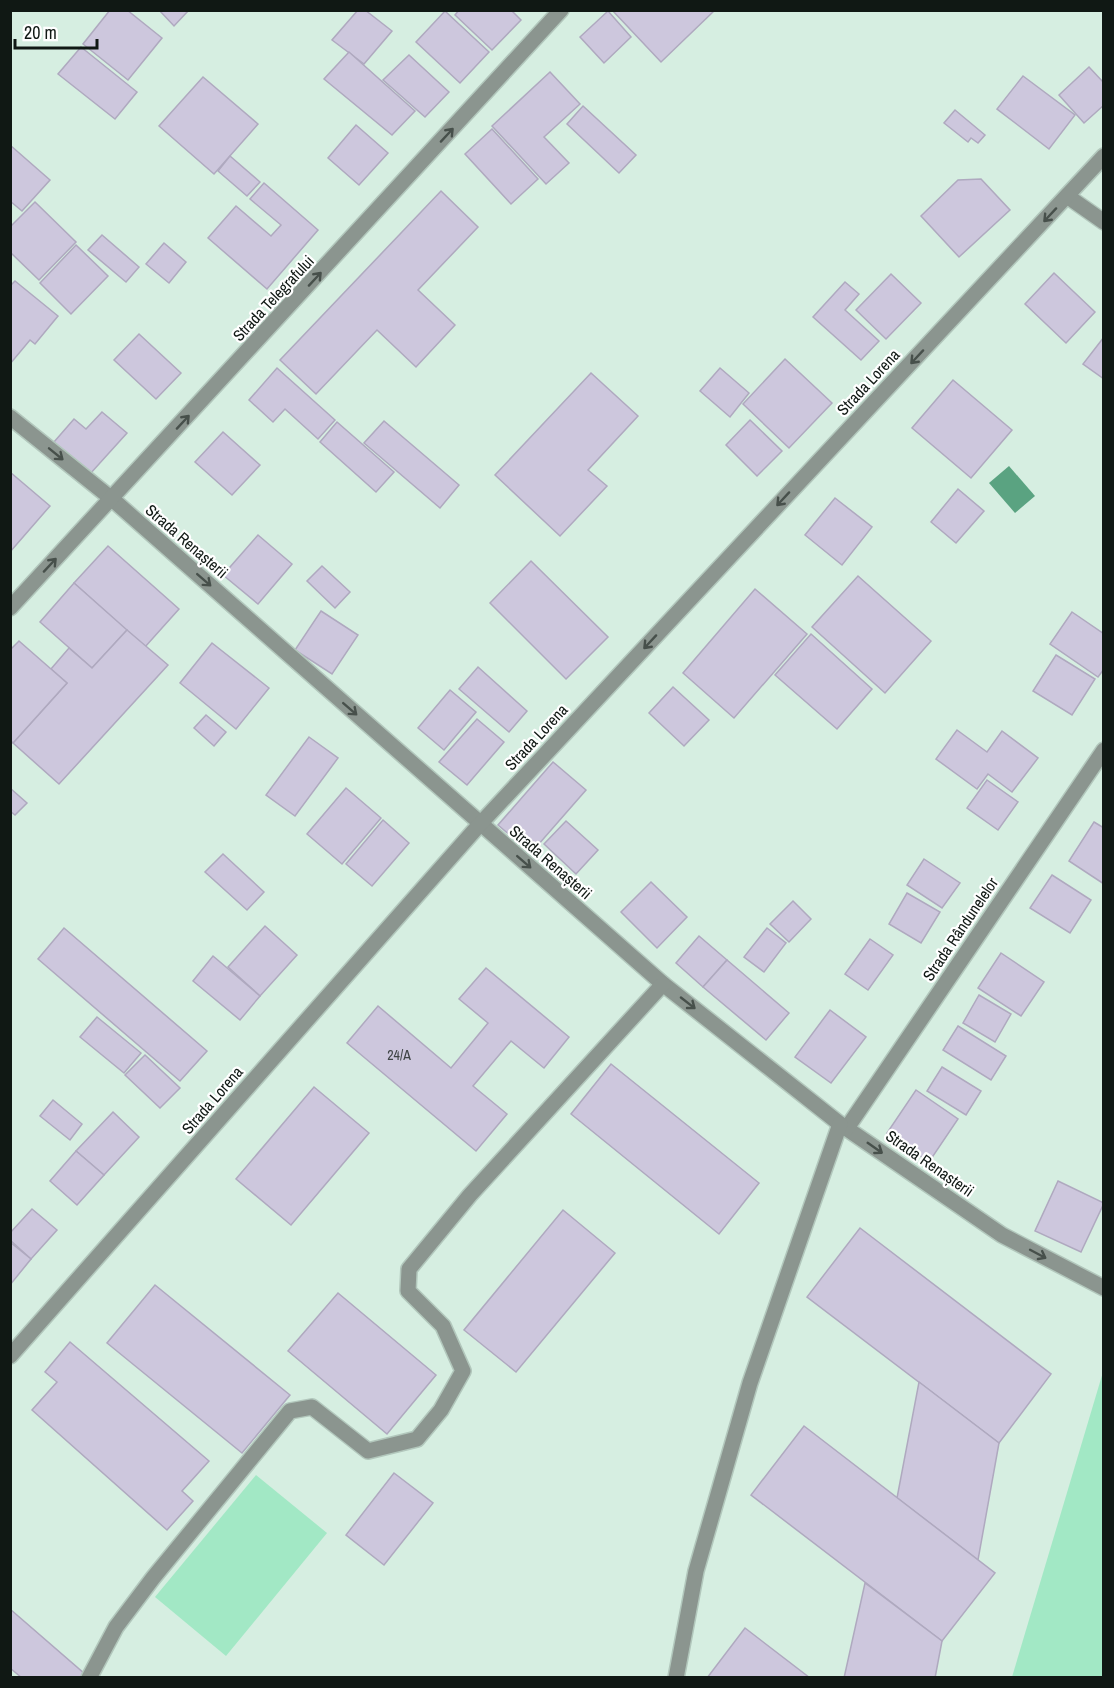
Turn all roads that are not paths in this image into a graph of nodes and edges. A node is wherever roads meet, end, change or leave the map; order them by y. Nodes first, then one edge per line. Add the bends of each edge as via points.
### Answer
1 (561, 10) edge
2 (1104, 156) edge
3 (1067, 196) junction
4 (1104, 222) edge
5 (10, 417) edge
6 (112, 499) junction
7 (10, 608) edge
8 (1104, 750) edge
9 (480, 824) junction
10 (663, 984) junction
11 (844, 1126) junction
12 (1104, 1288) edge
13 (10, 1356) edge
14 (89, 1677) edge
15 (676, 1677) edge

6 -> 1 street, Strada Telegrafului
2 - 3 street, Strada Lorena
3 - 4 street
3 -> 9 street, Strada Lorena
5 -> 6 street, Strada Renașterii
7 -> 6 street, Strada Telegrafului
6 -> 9 street, Strada Renașterii
8 - 11 street, Strada Rândunelelor
9 -> 10 street, Strada Renașterii
9 - 13 street, Strada Lorena
10 -> 11 street, Strada Renașterii
10 - 14 street via 470,1195 409,1269 408,1291 443,1326 463,1371 441,1410 417,1439 368,1451 312,1407 290,1411 153,1578 116,1627
11 -> 12 street, Strada Renașterii via 1002,1235
11 - 15 street, Strada Rândunelelor via 750,1383 696,1571

